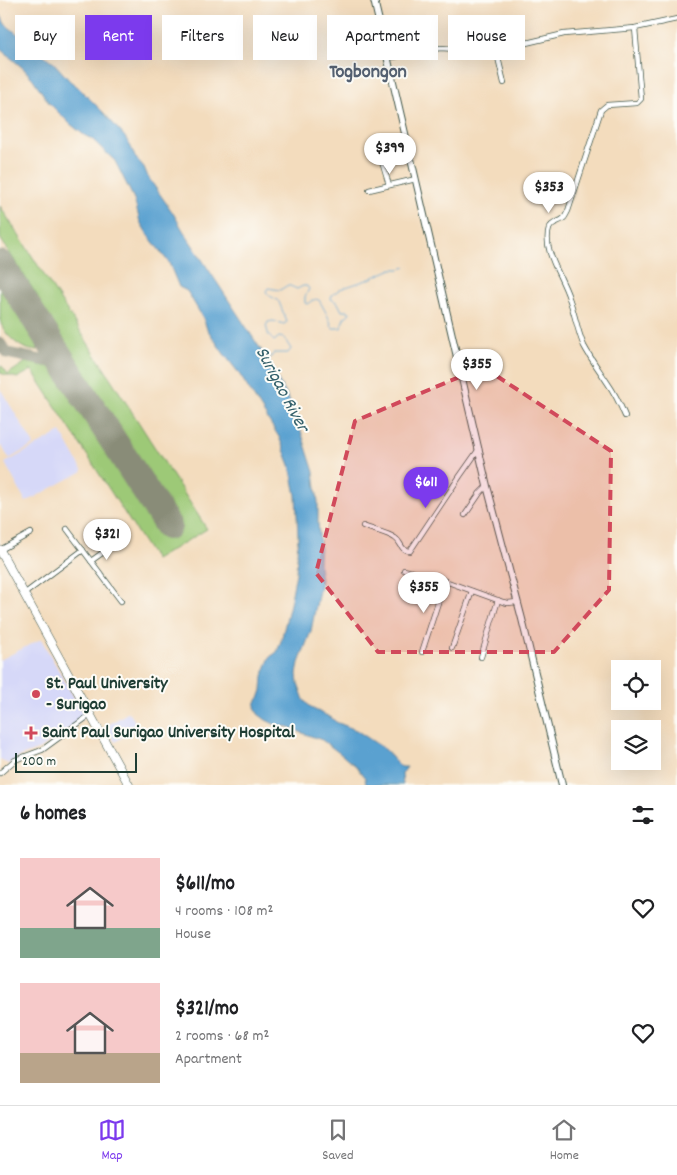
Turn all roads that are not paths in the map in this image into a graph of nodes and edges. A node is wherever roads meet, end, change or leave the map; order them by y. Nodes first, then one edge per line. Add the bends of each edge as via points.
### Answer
1 (374, 0) edge
2 (378, 15) edge
3 (677, 19) edge
4 (635, 28) junction
5 (525, 43) edge
6 (388, 60) edge
7 (499, 60) edge
8 (504, 83) dead end
9 (379, 152) dead end
10 (416, 179) junction
11 (389, 185) junction
12 (369, 190) dead end
13 (626, 416) dead end
14 (479, 449) junction
15 (487, 486) junction
16 (465, 515) dead end
17 (363, 526) dead end
18 (67, 529) dead end
19 (31, 533) dead end
20 (112, 546) dead end
21 (0, 550) edge
22 (83, 550) junction
23 (91, 561) junction
24 (404, 570) dead end
25 (445, 581) junction
26 (472, 591) junction
27 (24, 594) junction
28 (498, 600) junction
29 (121, 601) dead end
30 (517, 602) junction
31 (452, 648) dead end
32 (422, 652) dead end
33 (482, 657) dead end
34 (90, 715) junction
35 (0, 773) edge
36 (129, 785) edge
37 (562, 785) edge

1 - 2 street
3 - 4 street
4 - 5 street via 564,34
4 - 13 street via 640,101 607,105 601,110 568,212 550,226 547,239 584,346
6 - 10 street
7 - 8 street
9 - 11 street
10 - 11 street
10 - 14 street
11 - 12 street
14 - 15 street
14 - 17 street via 410,551 404,550 393,536
15 - 16 street
15 - 30 street
18 - 22 street
19 - 21 street
20 - 23 street
21 - 27 highway
22 - 23 street
22 - 27 street
23 - 29 street
24 - 25 street
25 - 26 street
25 - 32 street
26 - 28 street
26 - 31 street
27 - 34 highway
28 - 30 street
28 - 33 street
30 - 37 street
34 - 35 street via 42,750 16,760
34 - 36 highway

